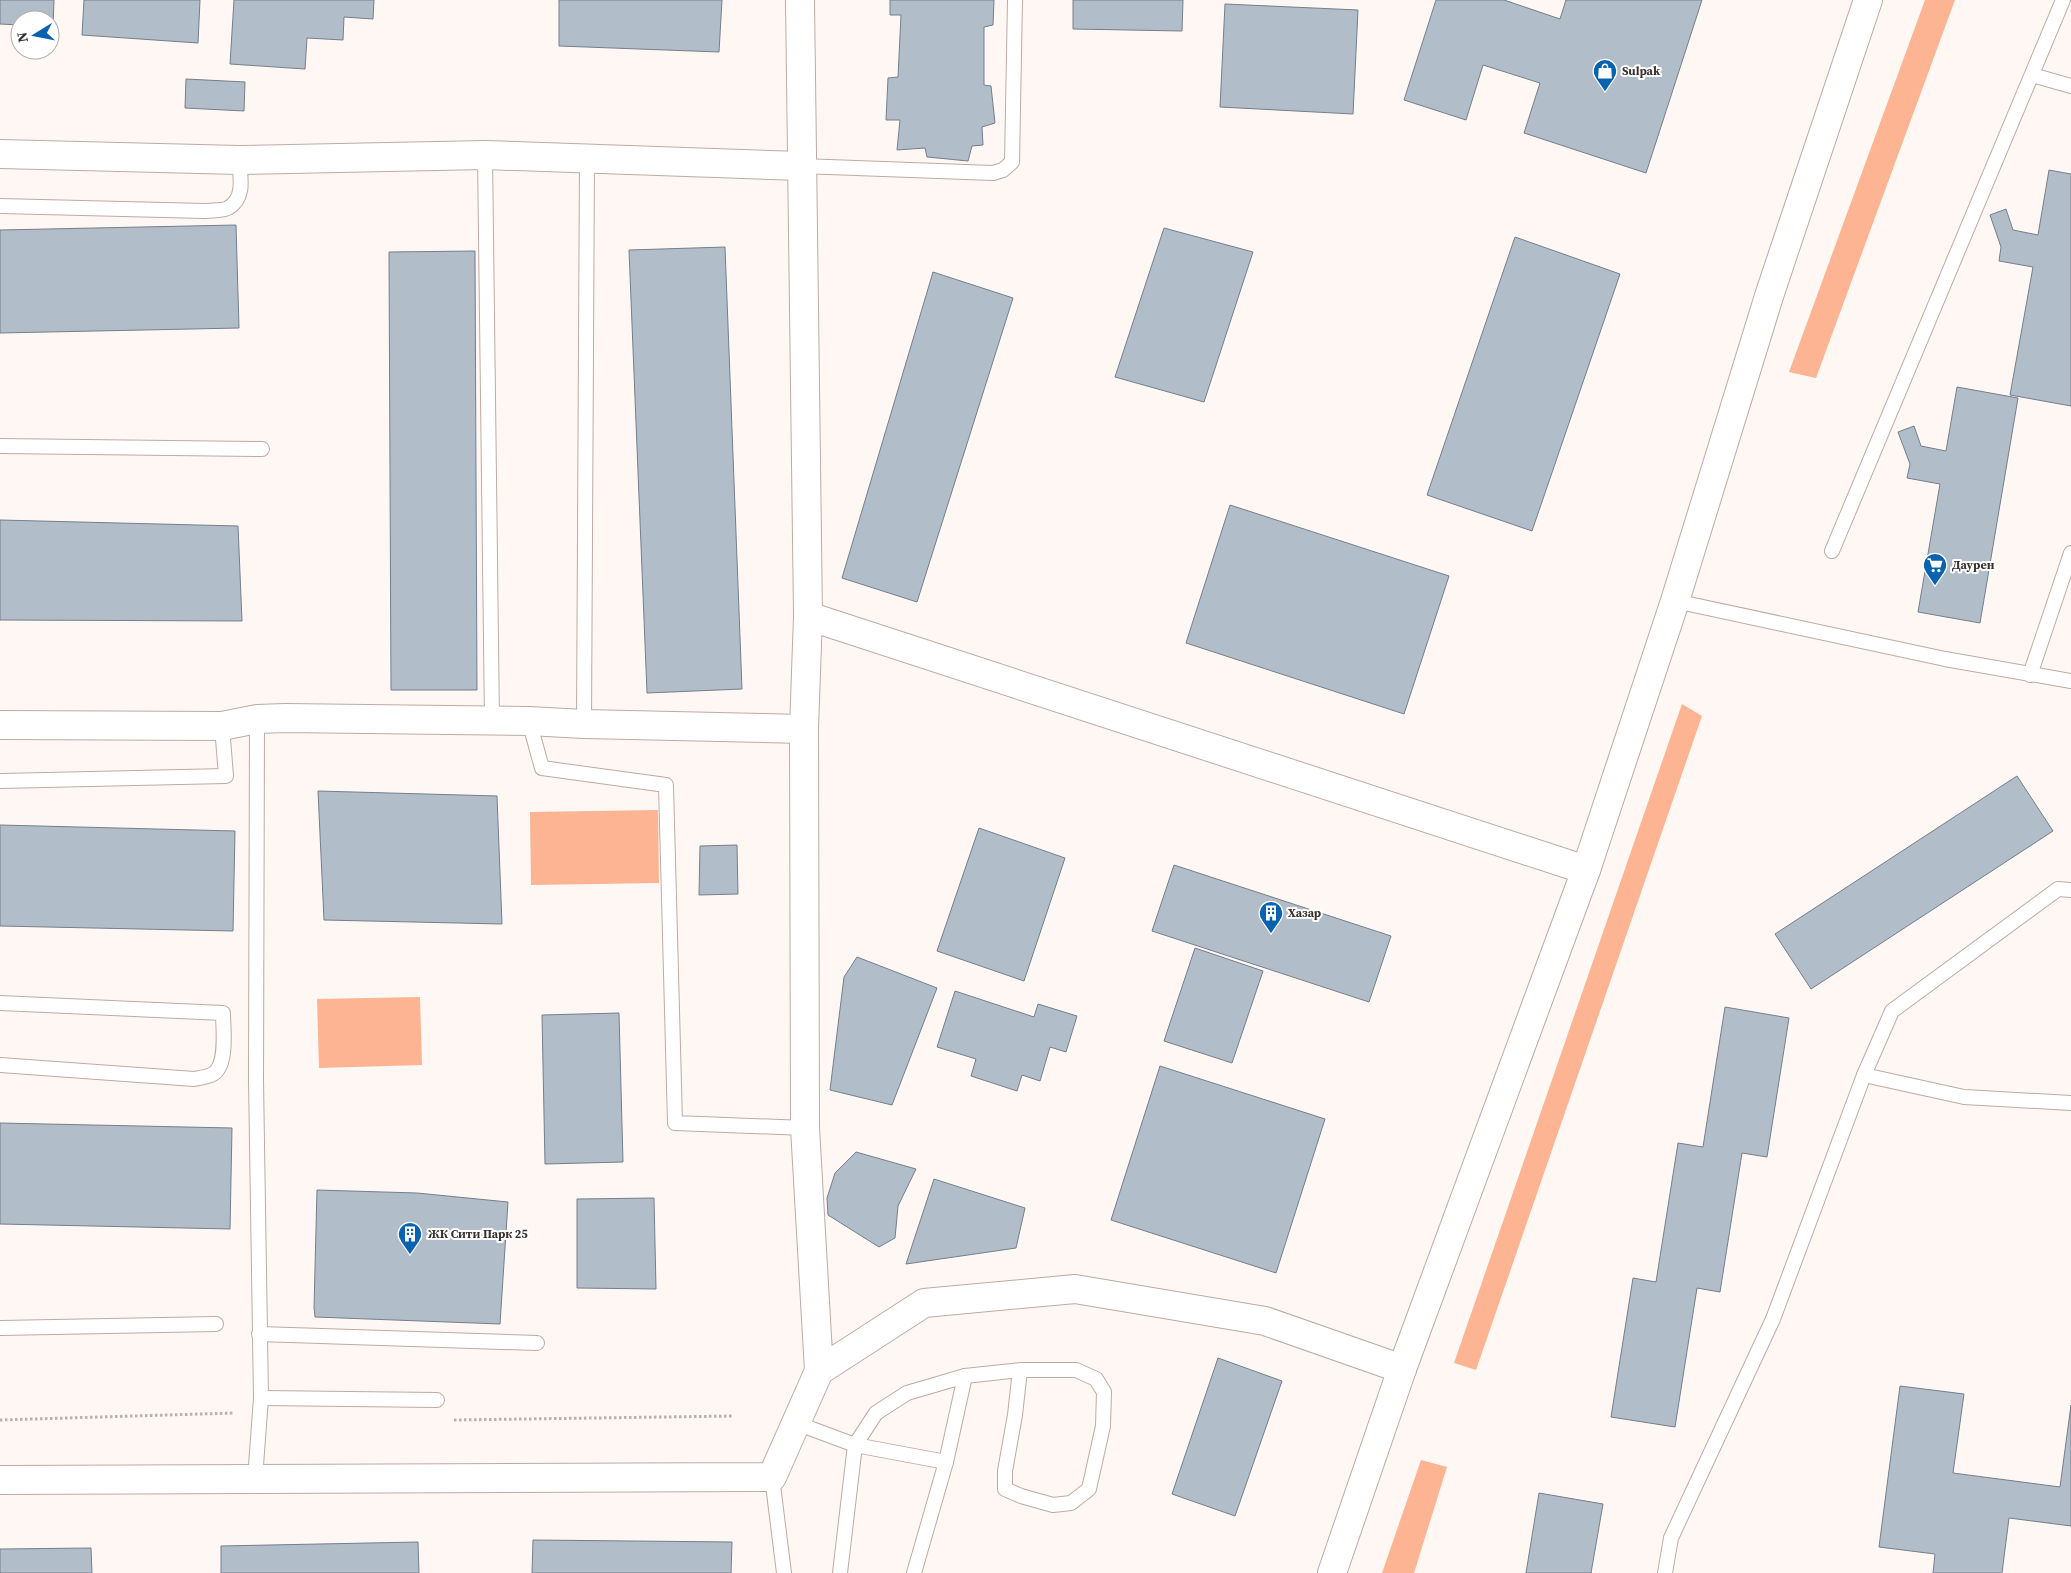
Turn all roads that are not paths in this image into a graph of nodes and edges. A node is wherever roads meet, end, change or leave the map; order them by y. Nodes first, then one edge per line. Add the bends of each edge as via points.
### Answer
1 (800, 0) edge
2 (1015, 0) edge
3 (1868, 0) edge
4 (2063, 0) edge
5 (2032, 75) junction
6 (2071, 86) edge
7 (0, 154) edge
8 (485, 155) junction
9 (587, 158) junction
10 (239, 160) junction
11 (802, 166) junction
12 (0, 206) edge
13 (0, 446) edge
14 (262, 449) dead end
15 (1832, 551) dead end
16 (2071, 553) edge
17 (1675, 601) junction
18 (808, 616) junction
19 (2030, 674) junction
20 (2071, 680) edge
21 (257, 718) junction
22 (492, 721) junction
23 (529, 721) junction
24 (584, 724) junction
25 (0, 725) edge
26 (222, 726) junction
27 (804, 728) junction
28 (0, 781) edge
29 (1586, 870) junction
30 (2071, 890) edge
31 (0, 1003) edge
32 (0, 1065) edge
33 (1864, 1075) junction
34 (2071, 1102) edge
35 (805, 1128) junction
36 (216, 1324) dead end
37 (0, 1328) edge
38 (259, 1334) junction
39 (537, 1343) dead end
40 (1402, 1369) junction
41 (1020, 1370) junction
42 (819, 1372) junction
43 (965, 1376) junction
44 (261, 1398) junction
45 (437, 1400) dead end
46 (796, 1423) junction
47 (855, 1445) junction
48 (946, 1462) junction
49 (772, 1477) junction
50 (255, 1479) junction
51 (0, 1480) edge
52 (784, 1573) edge
53 (840, 1573) edge
54 (914, 1573) edge
55 (1332, 1573) edge
56 (1665, 1573) edge

1 - 11 street
2 - 11 lane via 1012,162 1004,170 993,173
3 - 17 street via 1770,293
4 - 5 lane
5 - 6 lane
5 - 15 lane
7 - 10 street
8 - 9 street
8 - 10 street
8 - 22 lane
9 - 11 street
9 - 24 lane
10 - 12 lane via 241,188 237,200 228,209
11 - 18 street
13 - 14 lane
16 - 19 lane
17 - 19 lane
17 - 29 street
18 - 27 street
18 - 29 street
19 - 20 lane
21 - 22 street
21 - 26 street
21 - 38 lane
22 - 23 street
23 - 24 street
23 - 35 lane via 542,768 666,786 675,1123
24 - 27 street
25 - 26 street
26 - 28 lane via 226,776
27 - 35 street
29 - 40 street
30 - 33 lane via 2058,889 1892,1011
31 - 32 lane via 223,1013 224,1047 220,1067 213,1074 194,1079
33 - 34 lane via 1964,1097
33 - 56 lane via 1773,1319 1671,1538
35 - 42 street
36 - 37 lane
38 - 39 lane
38 - 44 lane
40 - 42 street via 1265,1321 1075,1289 924,1303
40 - 55 street
41 - 41 lane via 1005,1488 1052,1504 1071,1503 1089,1489 1103,1426 1104,1392 1096,1380 1076,1370
41 - 43 lane
42 - 46 street
43 - 47 lane via 907,1393 876,1413
43 - 48 lane
44 - 45 lane
44 - 50 lane
46 - 47 lane
46 - 49 street
47 - 48 lane
47 - 53 lane
48 - 54 lane
49 - 50 street
49 - 52 lane
50 - 51 street

